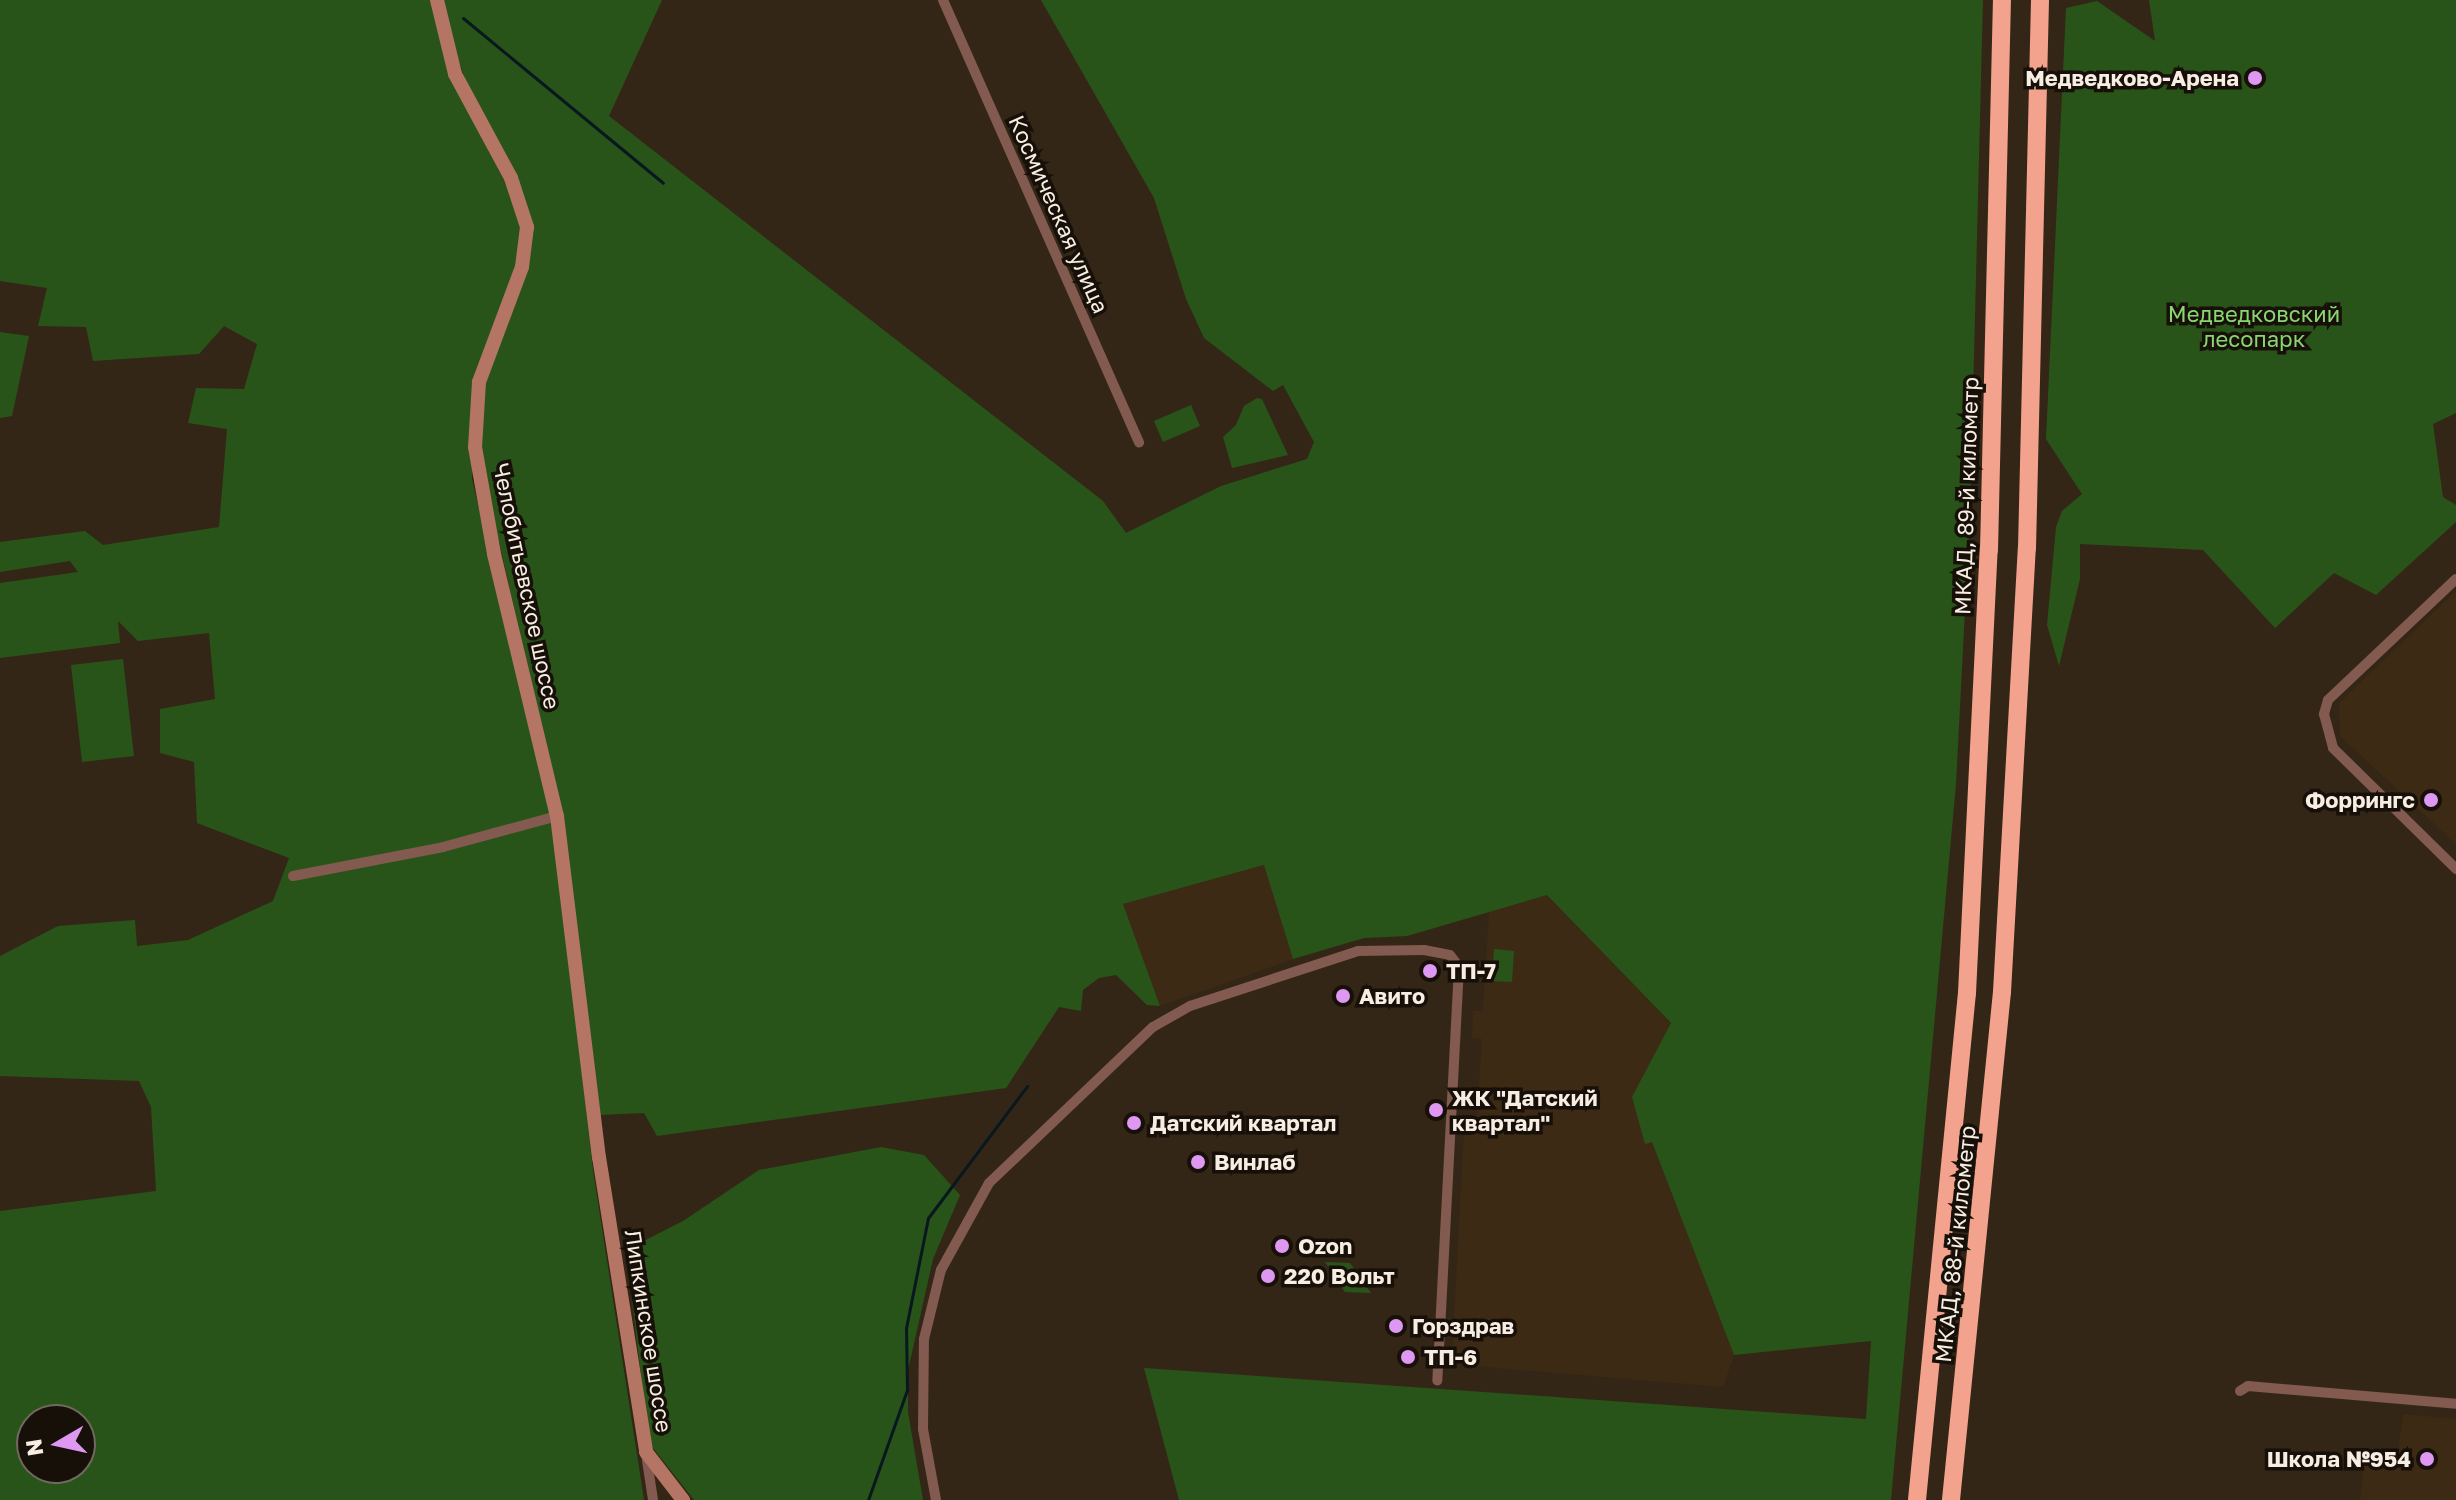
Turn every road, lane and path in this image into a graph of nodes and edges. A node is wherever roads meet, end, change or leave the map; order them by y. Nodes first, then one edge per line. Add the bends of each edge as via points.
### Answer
1 (437, 0) edge
2 (943, 0) edge
3 (2002, 0) edge
4 (2040, 0) edge
5 (1139, 443) dead end
6 (2456, 579) edge
7 (557, 816) junction
8 (2456, 869) edge
9 (293, 876) dead end
10 (1967, 993) joint
11 (599, 1157) joint
12 (1437, 1380) dead end
13 (2240, 1391) dead end
14 (2456, 1404) edge
15 (646, 1452) junction
16 (653, 1500) edge
17 (683, 1500) edge
18 (936, 1500) edge
19 (1917, 1500) edge
20 (1951, 1500) edge

1 - 7 street, Челобитьевское шоссе via 455,74 511,178 527,227 522,267 479,382 475,447 494,554
2 - 5 street, Космическая улица
3 - 10 highway, МКАД, 89-й километр via 1989,550
4 - 20 highway, МКАД, 88-й километр via 2027,548 2002,992
6 - 8 street via 2328,700 2324,728 2333,748
7 - 9 street via 443,847
7 - 11 street, Челобитьевское шоссе
10 - 19 highway, МКАД, 88-й километр
11 - 15 street, Липкинское шоссе
12 - 18 street via 1459,967 1450,955 1424,950 1358,951 1190,1006 1153,1027 989,1183 941,1270 924,1339 923,1429
13 - 14 street via 2248,1386
15 - 16 street
15 - 17 street, Липкинское шоссе

